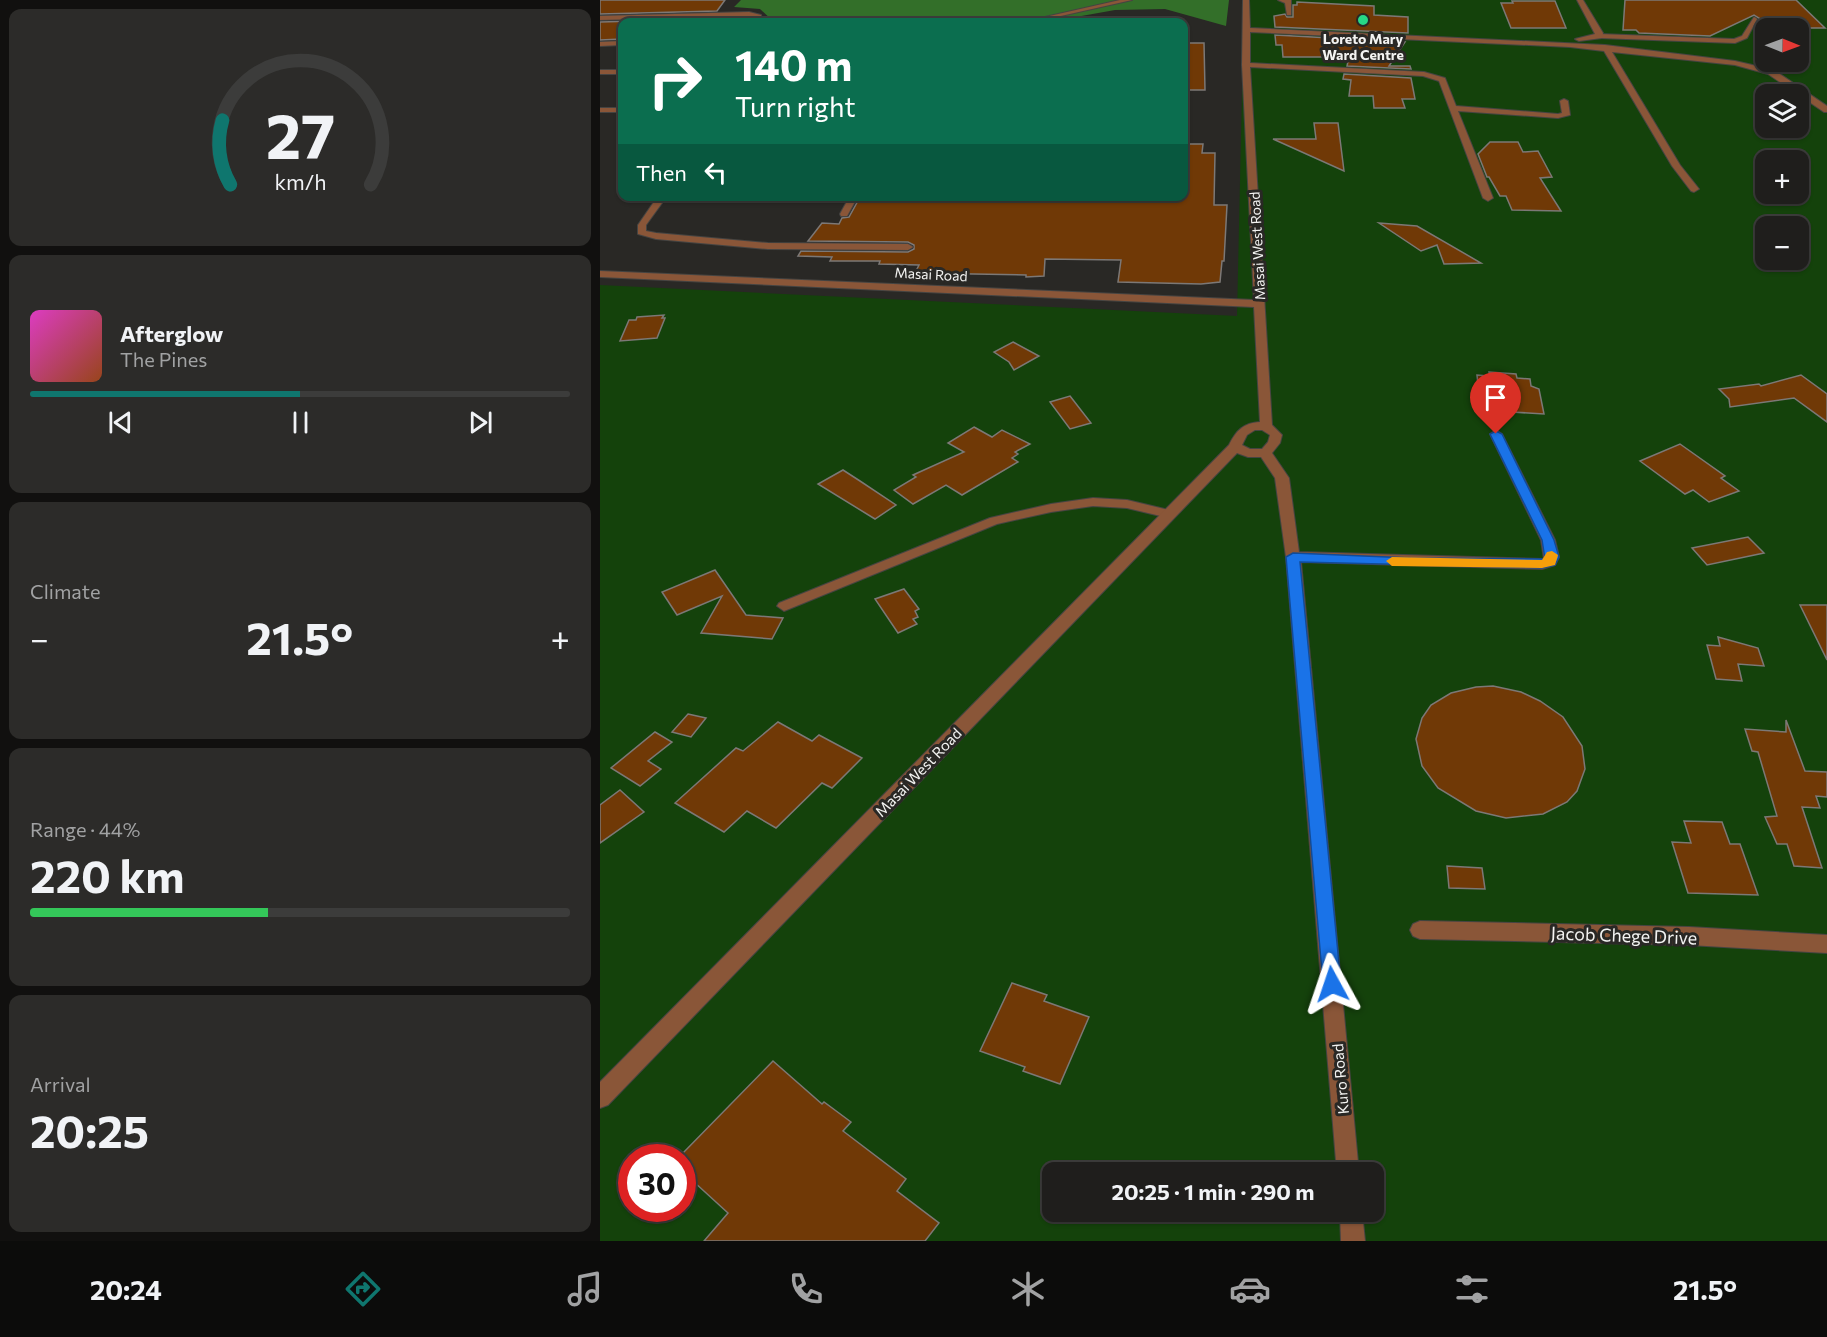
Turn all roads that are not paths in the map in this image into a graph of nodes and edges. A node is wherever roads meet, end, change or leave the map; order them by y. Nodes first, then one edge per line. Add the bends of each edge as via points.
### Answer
1 (1129, 0) edge
2 (1246, 0) edge
3 (1281, 0) edge
4 (1580, 0) edge
5 (1289, 14) dead end
6 (600, 18) edge
7 (759, 18) edge
8 (1046, 18) edge
9 (1754, 19) dead end
10 (1247, 28) junction
11 (1599, 36) junction
12 (618, 43) edge
13 (600, 44) edge
14 (1605, 47) junction
15 (1246, 65) junction
16 (600, 72) edge
17 (618, 72) edge
18 (1564, 101) dead end
19 (1454, 108) junction
20 (600, 110) edge
21 (618, 110) edge
22 (1827, 110) edge
23 (1694, 189) dead end
24 (1488, 198) dead end
25 (659, 201) edge
26 (851, 201) edge
27 (844, 214) dead end
28 (908, 247) dead end
29 (600, 274) edge
30 (1261, 304) junction
31 (1266, 426) junction
32 (1496, 434) dead end
33 (1235, 447) junction
34 (1265, 453) junction
35 (1169, 514) junction
36 (1293, 557) junction
37 (784, 606) dead end
38 (1420, 930) dead end
39 (1827, 944) edge
40 (600, 1097) edge
41 (1347, 1162) edge
42 (1352, 1222) edge
43 (1353, 1241) edge

1 - 8 street
2 - 10 street, Masai West Road
3 - 5 street via 1288,1
4 - 11 street
6 - 7 lane via 749,14
9 - 11 lane via 1745,38 1735,41
10 - 11 street via 1581,39
10 - 14 street
10 - 15 street, Masai West Road
12 - 13 lane
14 - 22 street via 1760,68
14 - 23 street via 1676,166
15 - 19 street via 1424,74 1442,80
15 - 30 street, Masai West Road
16 - 17 lane
18 - 19 street via 1566,115 1558,116
19 - 24 street
20 - 21 lane
25 - 28 lane via 641,232 768,246
26 - 27 lane
29 - 30 street, Masai Road
30 - 31 street, Masai West Road
31 - 33 street via 1242,432
31 - 34 street via 1276,435
32 - 36 street via 1548,540 1550,562
33 - 34 street via 1248,453
33 - 35 street, Masai West Road
34 - 36 street, Kuro Road via 1282,478
35 - 37 lane via 1127,504 1093,502 1051,507 994,521
35 - 40 street, Masai West Road
36 - 41 street, Kuro Road
38 - 39 street, Jacob Chege Drive via 1689,936
42 - 43 street

